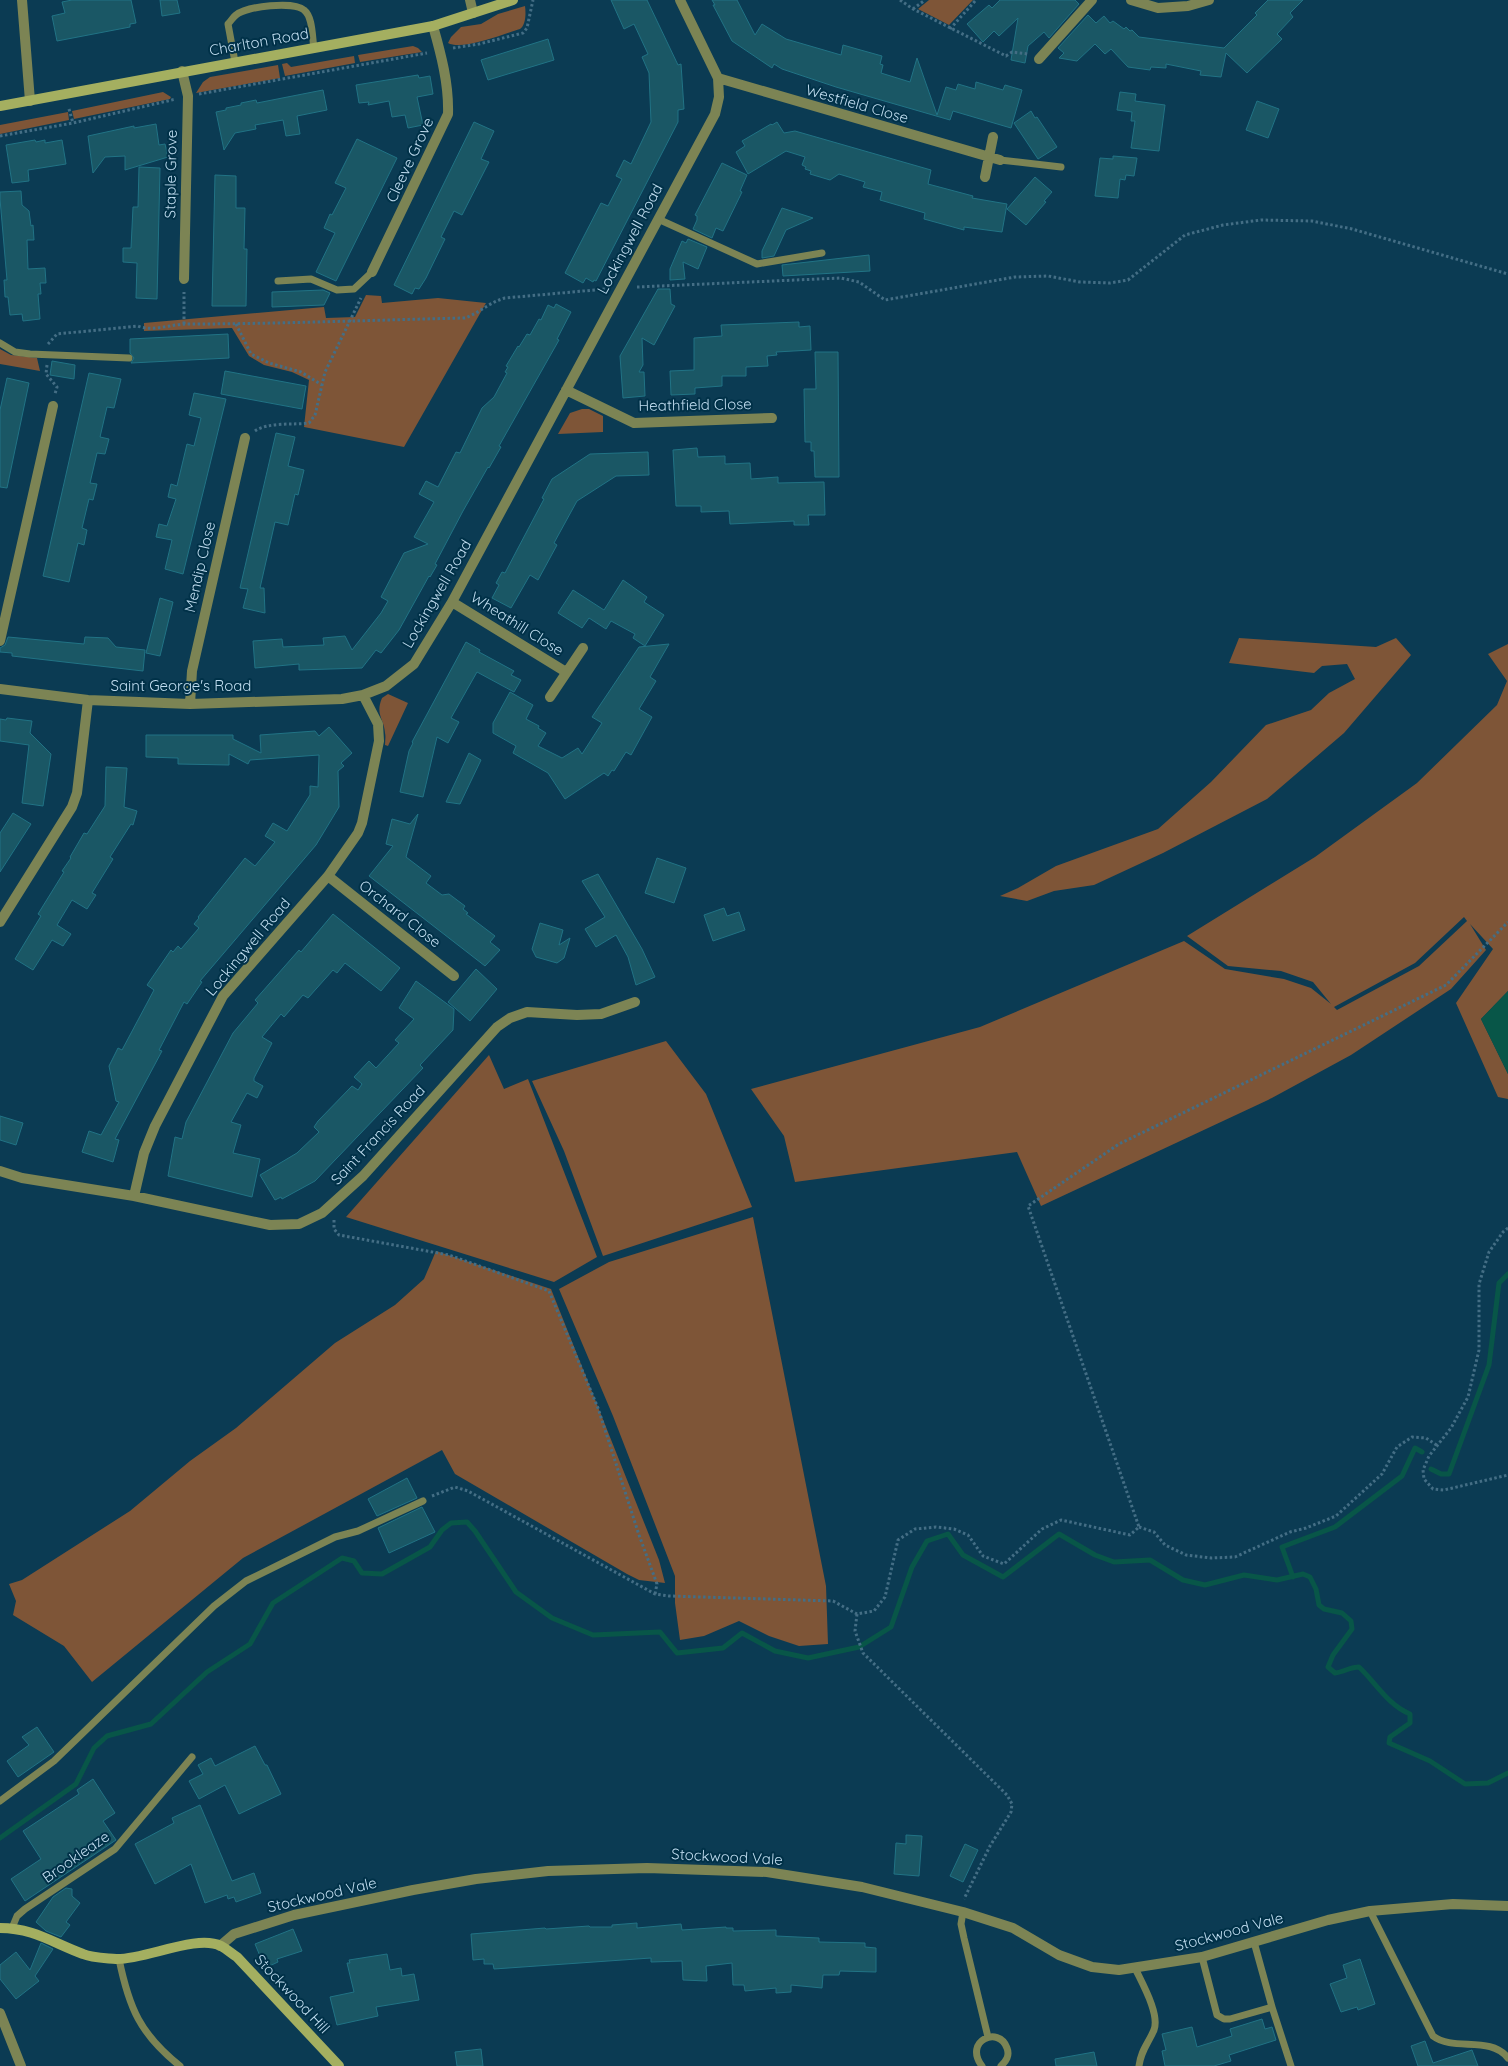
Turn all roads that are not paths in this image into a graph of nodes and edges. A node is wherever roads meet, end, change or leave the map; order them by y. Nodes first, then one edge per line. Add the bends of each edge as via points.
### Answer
1 (22, 0) edge
2 (470, 0) edge
3 (513, 0) edge
4 (680, 0) edge
5 (1092, 0) edge
6 (1131, 0) edge
7 (1209, 0) edge
8 (473, 13) junction
9 (433, 26) junction
10 (314, 48) junction
11 (1040, 59) road end
12 (235, 62) junction
13 (182, 71) junction
14 (718, 78) junction
15 (30, 101) junction
16 (2, 105) edge
17 (993, 138) dead end
18 (988, 158) junction
19 (1000, 160) joint
20 (1061, 166) dead end
21 (985, 177) dead end
22 (658, 219) junction
23 (822, 253) dead end
24 (372, 272) joint
25 (184, 279) road end
26 (278, 281) dead end
27 (0, 343) edge
28 (129, 358) dead end
29 (566, 390) junction
30 (53, 406) road end
31 (772, 418) dead end
32 (245, 438) road end
33 (452, 602) junction
34 (0, 641) edge
35 (583, 648) dead end
36 (566, 672) junction
37 (0, 689) edge
38 (363, 695) junction
39 (550, 697) dead end
40 (88, 700) junction
41 (190, 704) junction
42 (328, 876) junction
43 (0, 922) edge
44 (454, 976) dead end
45 (635, 1002) dead end
46 (0, 1170) edge
47 (134, 1196) junction
48 (423, 1501) road end
49 (192, 1758) dead end
50 (0, 1801) edge
51 (1508, 1906) edge
52 (963, 1912) junction
53 (1370, 1912) junction
54 (0, 1928) edge
55 (12, 1928) junction
56 (1254, 1942) junction
57 (220, 1946) junction
58 (1202, 1958) junction
59 (118, 1959) junction
60 (1135, 1968) junction
61 (1272, 2007) junction
62 (0, 2013) edge
63 (988, 2037) junction
64 (1508, 2058) edge
65 (21, 2066) edge
66 (180, 2066) edge
67 (338, 2066) edge
68 (982, 2066) edge
69 (1001, 2066) edge
70 (1139, 2066) edge
71 (1291, 2066) edge

1 - 15 street
2 - 8 street
3 - 8 street, Charlton Road
4 - 14 street, Lockingwell Road
5 - 11 street
6 - 7 street via 1158,8 1188,6
8 - 9 street, Charlton Road
9 - 10 street, Charlton Road
9 - 24 street, Cleeve Grove via 440,50 448,114
10 - 12 street, Charlton Road
10 - 12 lane via 305,10 295,5 280,5 245,10 228,24
12 - 13 street, Charlton Road
13 - 15 street, Charlton Road
13 - 25 street, Staple Grove via 188,96
14 - 18 street, Westfield Close
14 - 22 street, Lockingwell Road via 719,97 715,114
15 - 16 street, Charlton Road
17 - 18 street
18 - 19 street, Westfield Close
18 - 21 street
19 - 20 lane
22 - 23 lane via 757,264
22 - 29 street, Lockingwell Road
24 - 26 lane via 354,289 337,290 311,280
27 - 28 lane via 15,352
29 - 31 street, Heathfield Close via 634,423
29 - 33 street, Lockingwell Road
30 - 34 street
32 - 41 street, Mendip Close via 192,671
33 - 36 street, Wheathill Close
33 - 38 street, Lockingwell Road via 414,664 386,686
35 - 36 street, Wheathill Close
36 - 39 street, Wheathill Close
37 - 40 street, Saint George's Road
38 - 41 street, Saint George's Road via 342,699
38 - 42 street, Lockingwell Road via 378,724 376,760 358,832
40 - 41 street, Saint George's Road
40 - 43 street via 77,793 72,807
42 - 44 street, Orchard Close
42 - 47 street, Lockingwell Road via 223,996 155,1126 144,1153
45 - 47 street, Saint Francis Road via 601,1014 527,1012 510,1018 497,1027 363,1176 322,1213 299,1224 270,1225
46 - 47 street, Saint Francis Road via 22,1178
48 - 50 lane via 358,1531 335,1537 246,1581 214,1606 54,1762
49 - 55 lane, Brookleaze via 115,1849 25,1909 17,1916
51 - 53 street, Stockwood Vale via 1452,1904
52 - 57 street, Stockwood Vale via 862,1887 767,1872 647,1868 548,1871 422,1888 294,1915 234,1934
52 - 60 street, Stockwood Vale via 1013,1928 1059,1955 1092,1967
52 - 63 lane via 961,1924
53 - 56 street, Stockwood Vale via 1328,1920
53 - 64 lane via 1433,2036 1441,2042 1478,2044
54 - 55 street
55 - 59 street via 41,1934 84,1955
56 - 58 street, Stockwood Vale
56 - 61 lane
57 - 59 street via 207,1943 187,1945
57 - 67 street, Stockwood Hill via 237,1957
58 - 60 street, Stockwood Vale
58 - 61 lane via 1217,2015 1230,2019
59 - 66 lane via 130,2003 142,2028 162,2052
60 - 70 lane via 1155,2014 1155,2028 1140,2054
61 - 71 lane
62 - 65 street
63 - 68 lane via 976,2050
63 - 69 lane via 1005,2043 1007,2060

